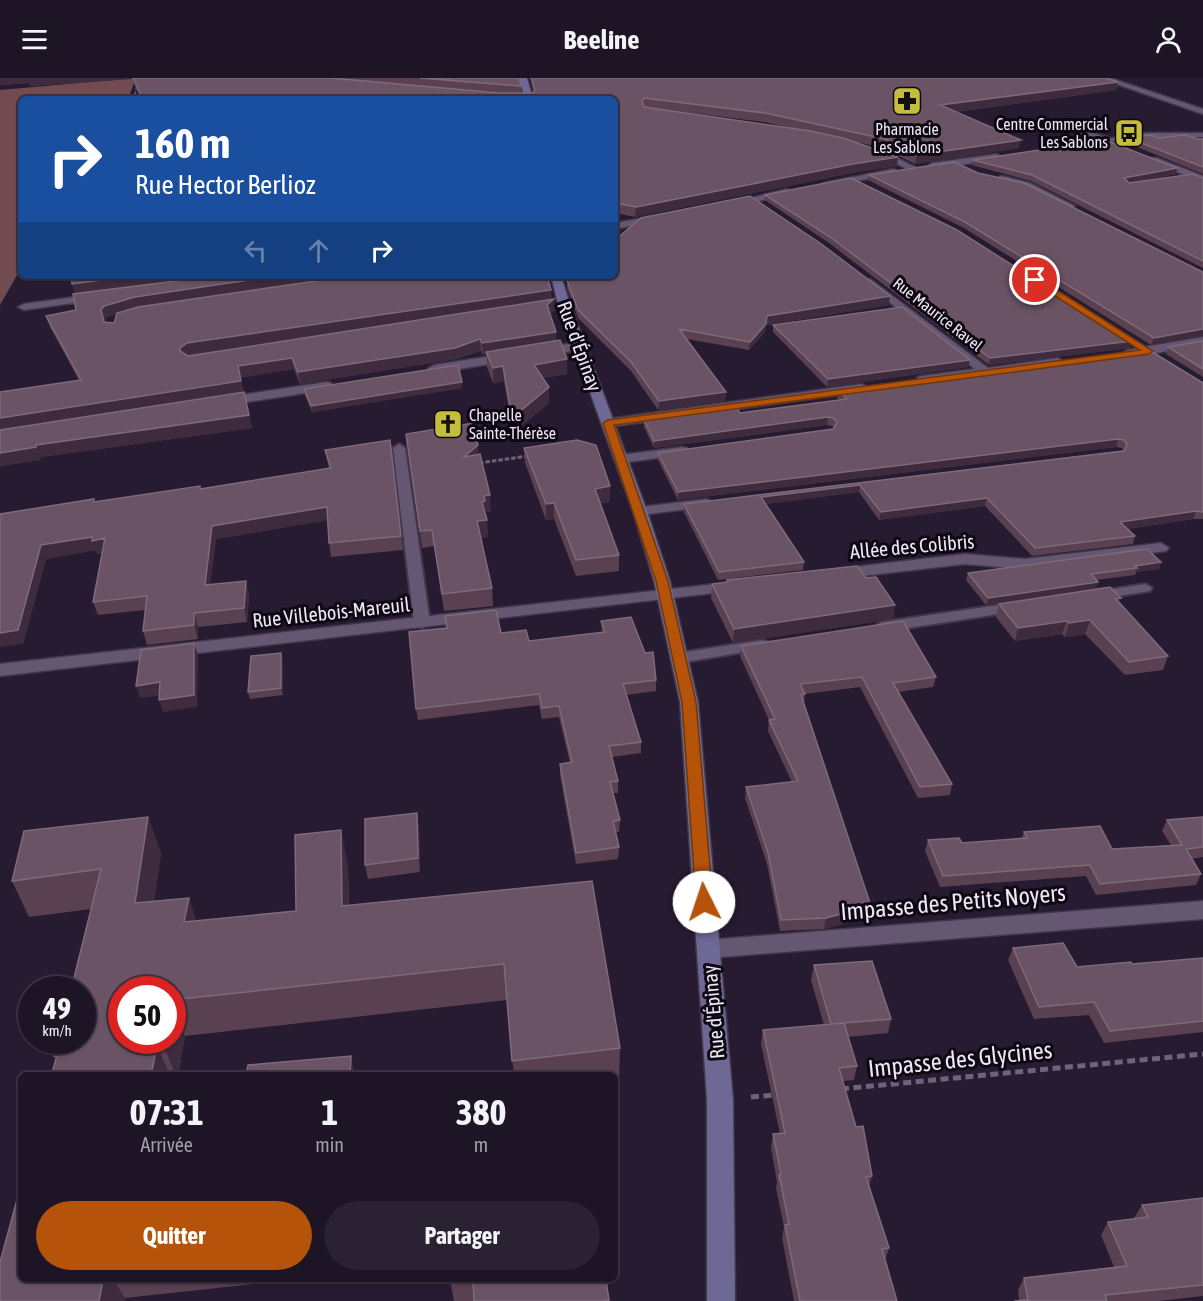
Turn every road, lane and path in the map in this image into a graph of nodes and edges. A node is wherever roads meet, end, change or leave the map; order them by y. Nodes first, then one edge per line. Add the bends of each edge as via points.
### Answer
1 (1103, 78) edge
2 (525, 80) edge
3 (138, 81) edge
4 (537, 81) edge
5 (135, 96) edge
6 (527, 96) edge
7 (1203, 112) edge
8 (1081, 131) dead end
9 (1203, 135) edge
10 (1105, 140) junction
11 (1051, 148) edge
12 (869, 149) edge
13 (1127, 149) edge
14 (1009, 155) edge
15 (1149, 158) edge
16 (955, 163) junction
17 (915, 169) junction
18 (971, 170) edge
19 (989, 176) edge
20 (1193, 176) junction
21 (852, 178) junction
22 (1171, 179) edge
23 (1203, 179) edge
24 (816, 185) edge
25 (869, 187) edge
26 (795, 190) edge
27 (754, 200) junction
28 (718, 207) edge
29 (768, 210) edge
30 (1079, 211) edge
31 (672, 216) edge
32 (618, 225) edge
33 (859, 274) edge
34 (556, 279) edge
35 (107, 296) edge
36 (24, 307) dead end
37 (903, 308) junction
38 (881, 311) edge
39 (1129, 339) edge
40 (1203, 341) edge
41 (580, 346) junction
42 (1149, 351) junction
43 (1114, 356) edge
44 (1067, 361) edge
45 (1167, 363) edge
46 (985, 371) junction
47 (417, 372) edge
48 (914, 381) edge
49 (336, 384) edge
50 (879, 386) edge
51 (208, 404) edge
52 (608, 423) junction
53 (399, 448) dead end
54 (701, 448) edge
55 (532, 455) edge
56 (621, 459) junction
57 (474, 464) edge
58 (721, 501) edge
59 (640, 511) junction
60 (1161, 548) dead end
61 (816, 577) edge
62 (747, 585) edge
63 (1145, 588) dead end
64 (666, 595) junction
65 (1075, 598) edge
66 (1040, 604) edge
67 (422, 623) junction
68 (866, 630) edge
69 (772, 644) edge
70 (679, 658) junction
71 (0, 670) edge
72 (1203, 910) edge
73 (708, 949) junction
74 (1203, 1054) edge
75 (838, 1089) edge
76 (779, 1095) edge
77 (720, 1100) junction
78 (721, 1301) edge

1 - 7 street
2 - 4 street
2 - 6 main road
3 - 5 path
8 - 10 lane
9 - 10 street via 1160,134
10 - 11 street
10 - 13 street
12 - 17 street
14 - 16 street
15 - 20 street
16 - 17 street
16 - 18 street
17 - 21 street
19 - 30 street via 1027,184
20 - 22 lane
20 - 23 street
21 - 24 street
21 - 25 street
26 - 27 street
27 - 28 street
27 - 29 street
31 - 32 street
33 - 37 street, Rue Maurice Ravel
34 - 41 main road, Rue d'Épinay via 558,305
35 - 36 street
37 - 38 street
37 - 46 street, Rue Maurice Ravel
39 - 42 street
40 - 42 street
41 - 47 street
41 - 52 main road, Rue d'Épinay
42 - 43 street
42 - 45 street
44 - 46 street
46 - 48 street
49 - 51 street
50 - 52 street
52 - 56 main road, Rue d'Épinay
53 - 67 lane
54 - 56 street
55 - 57 path
56 - 59 main road, Rue d'Épinay
58 - 59 street
59 - 64 main road, Rue d'Épinay
60 - 61 street, Allée des Colibris via 1025,564 965,559
62 - 64 street
63 - 65 lane
64 - 67 street, Rue Villebois-Mareuil
64 - 70 main road, Rue d'Épinay
66 - 68 lane
67 - 71 street, Rue Villebois-Mareuil
69 - 70 lane
70 - 73 main road, Rue d'Épinay via 689,702
72 - 73 street, Impasse des Petits Noyers
73 - 77 main road, Rue d'Épinay
74 - 75 path, Impasse des Glycines
76 - 77 path
77 - 78 main road, Rue d'Épinay

